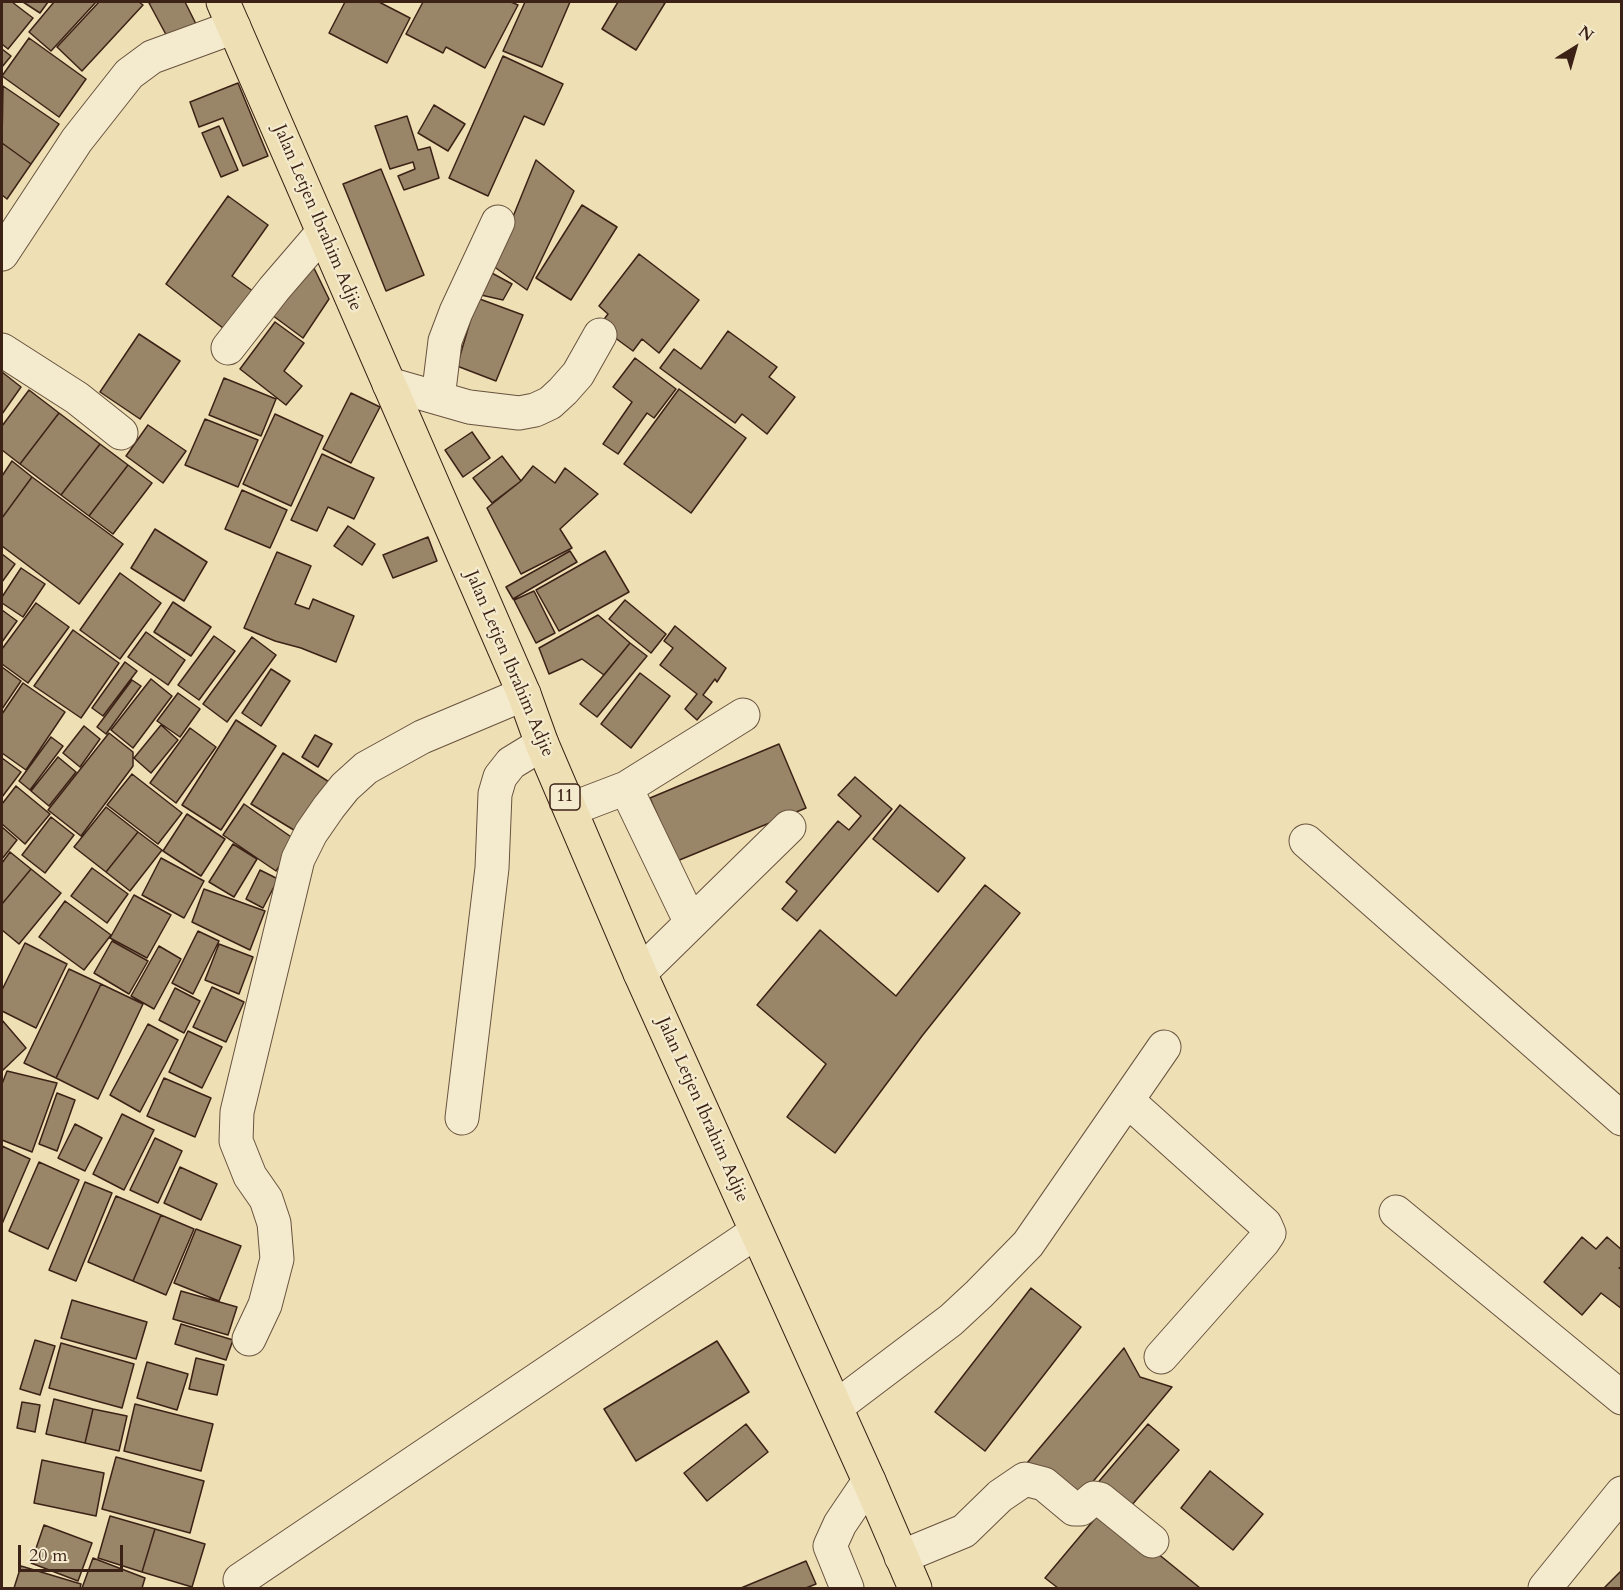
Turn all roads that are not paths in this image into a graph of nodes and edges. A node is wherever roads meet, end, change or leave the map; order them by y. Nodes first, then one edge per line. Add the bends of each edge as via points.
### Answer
1 (229, 14) edge
2 (498, 222) dead end
3 (323, 232) junction
4 (2, 254) edge
5 (600, 335) dead end
6 (228, 348) dead end
7 (2, 350) edge
8 (389, 384) junction
9 (438, 398) junction
10 (121, 433) dead end
11 (524, 694) junction
12 (743, 715) dead end
13 (542, 744) junction
14 (626, 788) junction
15 (571, 809) junction
16 (789, 827) dead end
17 (1306, 842) dead end
18 (691, 922) junction
19 (640, 973) junction
20 (1164, 1047) dead end
21 (1128, 1101) junction
22 (462, 1118) dead end
23 (1622, 1119) edge
24 (1396, 1212) dead end
25 (756, 1232) junction
26 (249, 1340) dead end
27 (1161, 1357) dead end
28 (1622, 1398) edge
29 (836, 1407) junction
30 (869, 1481) junction
31 (1622, 1493) edge
32 (1152, 1540) dead end
33 (901, 1557) junction
34 (240, 1580) dead end
35 (1551, 1586) edge
36 (847, 1588) edge
37 (915, 1588) edge

1 - 3 main road, Jalan Letjen Ibrahim Adjie / 11
1 - 4 street via 129,74 77,140
2 - 9 street via 445,341
3 - 6 street
3 - 8 main road, Jalan Letjen Ibrahim Adjie / 11
5 - 9 street via 578,374 550,403 536,410 510,412
7 - 10 street via 77,398
8 - 9 street
8 - 11 main road, Jalan Letjen Ibrahim Adjie / 11
11 - 13 main road, Jalan Letjen Ibrahim Adjie / 11
11 - 26 street via 422,737 366,768 329,807 298,859 237,1112 236,1142 250,1176 266,1199 277,1259 265,1305
12 - 14 street
13 - 15 main road, Jalan Letjen Ibrahim Adjie / 11
13 - 22 street via 511,763 495,794 492,868
14 - 15 street
14 - 18 street
15 - 19 main road, Jalan Letjen Ibrahim Adjie / 11
16 - 18 street
17 - 23 street
18 - 19 street
19 - 25 main road, Jalan Letjen Ibrahim Adjie / 11
20 - 21 street
21 - 27 street via 1268,1228 1268,1236
21 - 29 street via 1044,1224 1006,1268 951,1320
24 - 28 street
25 - 29 main road, Jalan Letjen Ibrahim Adjie / 11
25 - 34 street
29 - 30 main road, Jalan Letjen Ibrahim Adjie / 11
30 - 33 main road, Jalan Letjen Ibrahim Adjie / 11
30 - 36 street via 830,1546
31 - 35 street
32 - 33 street via 1100,1499 1094,1498 1081,1509 1074,1509 1044,1484 1025,1479 1000,1496 964,1532
33 - 37 main road, Jalan Letjen Ibrahim Adjie / 11

